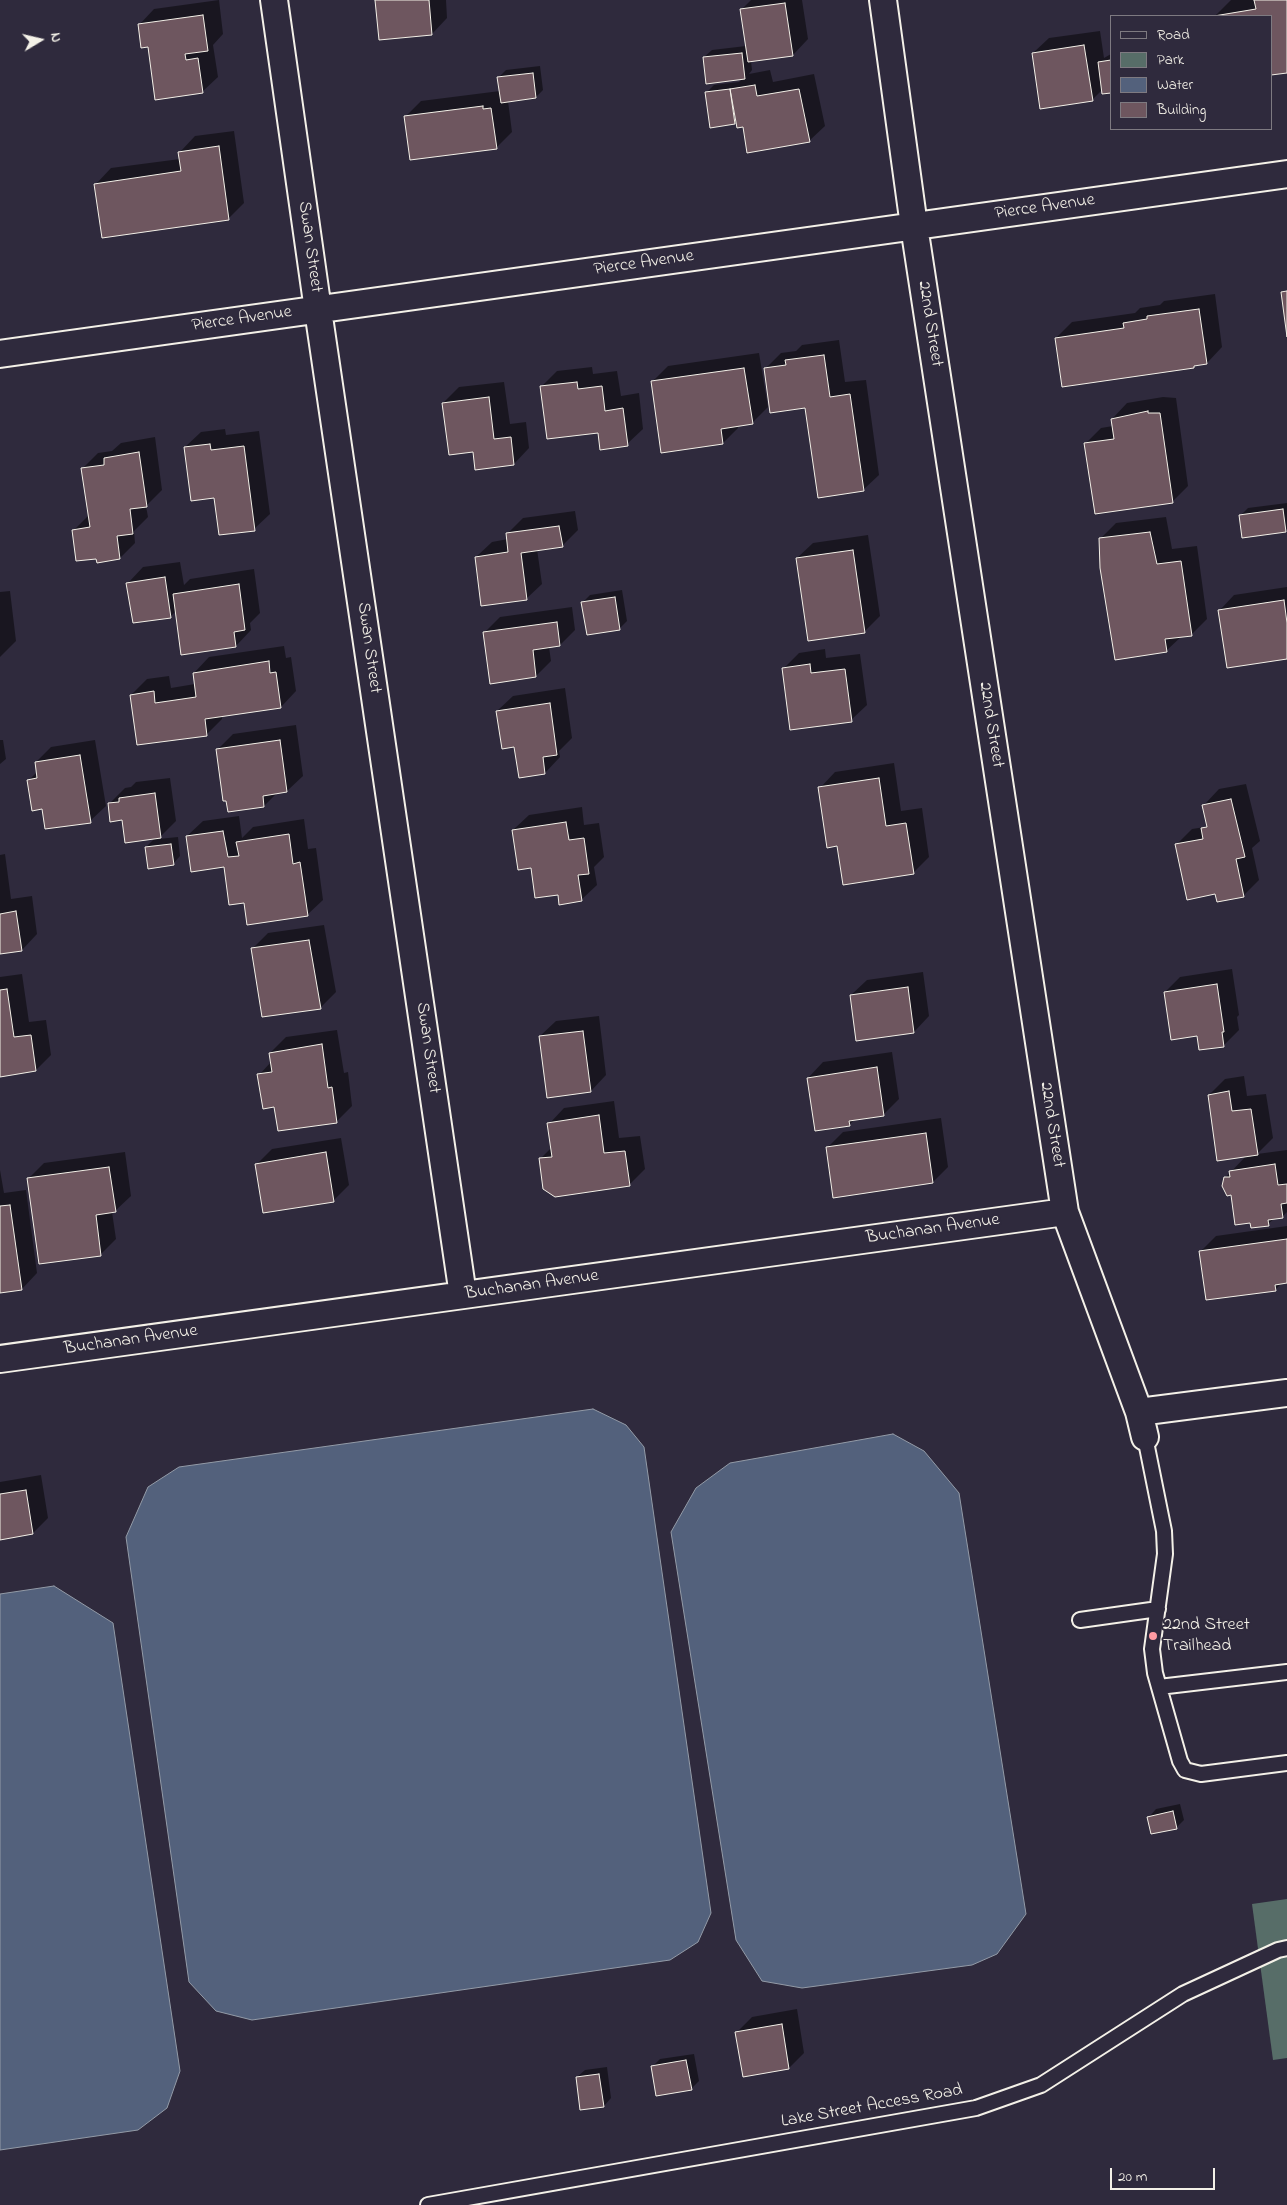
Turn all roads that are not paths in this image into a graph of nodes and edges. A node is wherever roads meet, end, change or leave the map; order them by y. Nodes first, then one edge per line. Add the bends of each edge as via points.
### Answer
1 (274, 0) edge
2 (883, 0) edge
3 (1287, 174) edge
4 (914, 226) junction
5 (318, 310) junction
6 (0, 354) edge
7 (1065, 1212) junction
8 (463, 1295) junction
9 (0, 1360) edge
10 (1287, 1393) edge
11 (1139, 1412) junction
12 (1145, 1437) joint
13 (1158, 1609) junction
14 (1080, 1620) dead end
15 (1287, 1672) edge
16 (1159, 1688) junction
17 (1287, 1763) edge
18 (1287, 1948) edge
19 (428, 2205) edge

1 - 5 street, Swan Street
2 - 4 street, 22nd Street
3 - 4 street, Pierce Avenue
4 - 5 street, Pierce Avenue
4 - 7 street, 22nd Street
5 - 6 street, Pierce Avenue
5 - 8 street, Swan Street
7 - 8 street, Buchanan Avenue
7 - 11 street, 22nd Street
8 - 9 street, Buchanan Avenue
10 - 11 street
11 - 12 street, 22nd Street
12 - 13 lane via 1166,1554
13 - 14 lane
13 - 16 lane via 1152,1649
15 - 16 lane
16 - 17 lane via 1185,1770 1201,1774
18 - 19 lane, Lake Street Access Road via 1183,1994 1042,2085 976,2108

